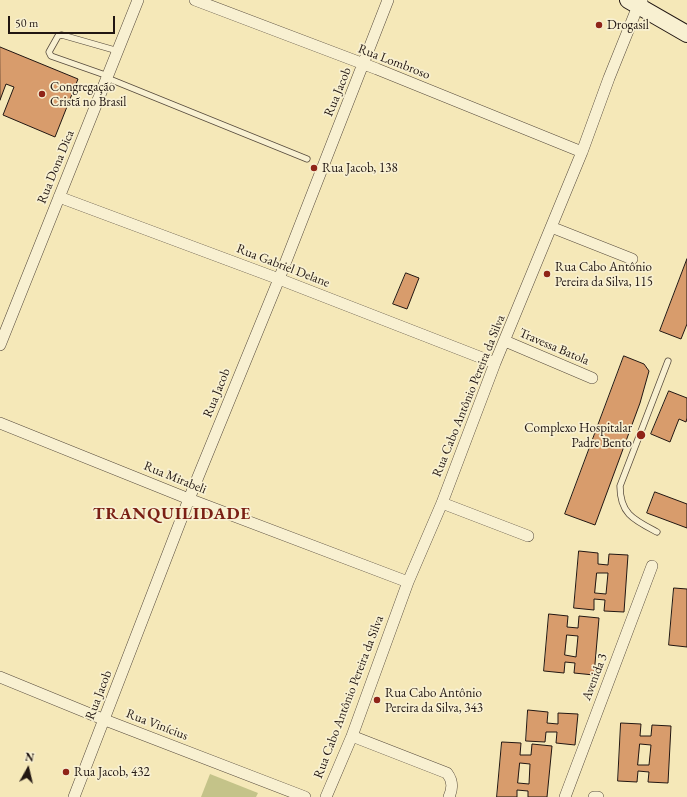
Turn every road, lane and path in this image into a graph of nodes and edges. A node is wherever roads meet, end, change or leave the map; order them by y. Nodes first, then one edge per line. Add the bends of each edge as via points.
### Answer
1 (138, 0) edge
2 (195, 0) edge
3 (388, 0) edge
4 (636, 2) edge
5 (687, 34) edge
6 (118, 51) junction
7 (364, 65) junction
8 (107, 77) junction
9 (582, 152) junction
10 (307, 159) dead end
11 (59, 197) junction
12 (551, 226) junction
13 (632, 259) dead end
14 (279, 278) junction
15 (505, 341) junction
16 (0, 345) edge
17 (668, 361) dead end
18 (496, 363) junction
19 (592, 378) dead end
20 (0, 423) edge
21 (189, 499) junction
22 (442, 503) junction
23 (657, 532) dead end
24 (528, 536) dead end
25 (652, 566) dead end
26 (408, 582) junction
27 (0, 677) edge
28 (104, 720) junction
29 (352, 736) junction
30 (74, 797) edge
31 (305, 797) edge
32 (326, 797) edge
33 (449, 797) edge
34 (565, 797) edge
35 (594, 797) edge
36 (598, 797) edge

1 - 6 street, Rua Dona Dica
2 - 7 street, Rua Lombroso
3 - 7 street, Rua Jacob
4 - 5 main road
4 - 9 street, Rua Cabo Antônio Pereira da Silva
6 - 8 street, Rua Dona Dica
6 - 8 lane via 62,35 58,36 49,52 51,56
7 - 9 street, Rua Lombroso
7 - 14 street, Rua Jacob
8 - 10 lane
8 - 11 street, Rua Dona Dica
9 - 12 street, Rua Cabo Antônio Pereira da Silva
11 - 14 street, Rua Gabriel Delane
11 - 16 street, Rua Dona Dica
12 - 13 street
12 - 15 street, Rua Cabo Antônio Pereira da Silva
14 - 18 street, Rua Gabriel Delane
14 - 21 street, Rua Jacob
15 - 18 street, Rua Cabo Antônio Pereira da Silva
15 - 19 street, Travessa Batola
17 - 23 lane via 620,486 620,500 632,519
18 - 22 street, Rua Cabo Antônio Pereira da Silva
20 - 21 street, Rua Mirabeli
21 - 26 street, Rua Mirabeli
21 - 28 street, Rua Jacob
22 - 24 street
22 - 26 street, Rua Cabo Antônio Pereira da Silva
25 - 34 street, Avenida 3
26 - 29 street, Rua Cabo Antônio Pereira da Silva
27 - 28 street, Rua Vinícius
28 - 30 street, Rua Jacob
28 - 31 street, Rua Vinícius
29 - 32 street, Rua Cabo Antônio Pereira da Silva
29 - 33 street via 446,773 452,782
35 - 36 street

